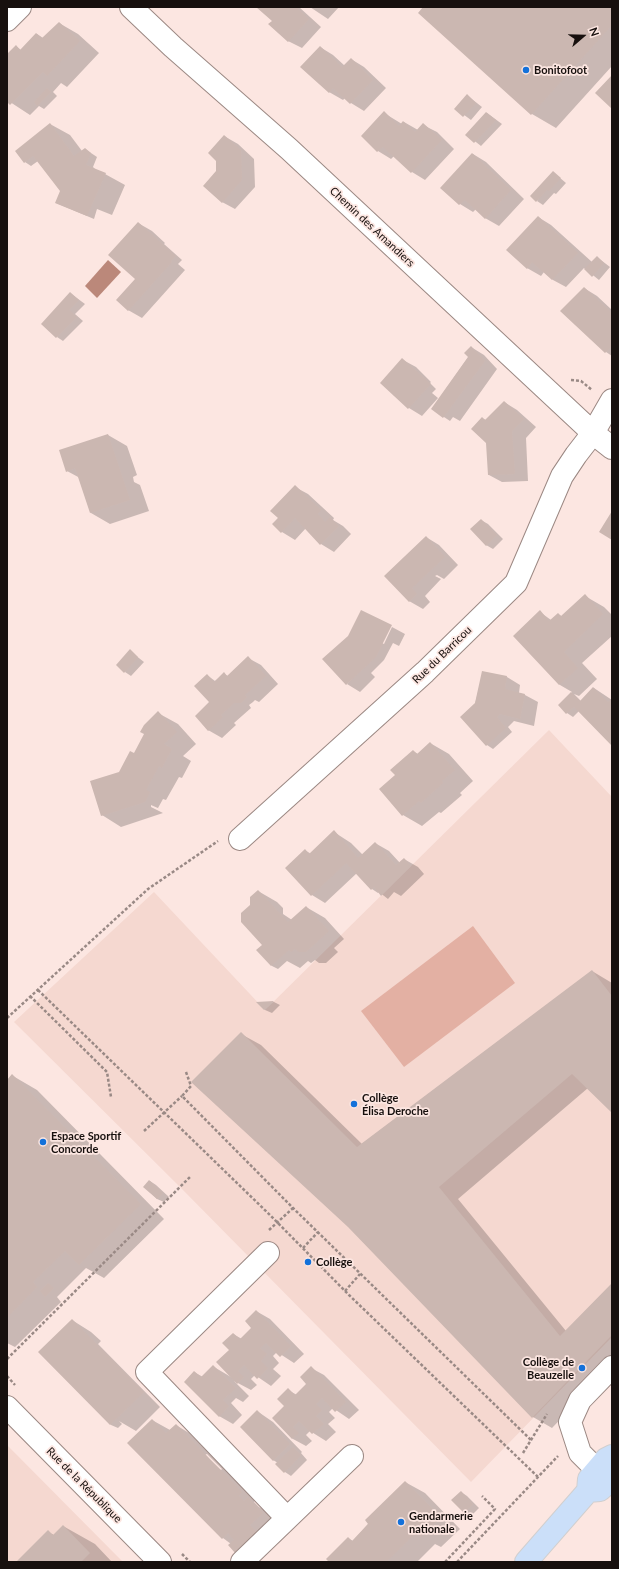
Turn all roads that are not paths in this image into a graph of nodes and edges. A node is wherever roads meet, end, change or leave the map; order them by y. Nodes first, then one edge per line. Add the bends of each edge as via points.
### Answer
1 (20, 7) edge
2 (131, 7) edge
3 (7, 20) edge
4 (612, 400) edge
5 (593, 433) junction
6 (612, 448) edge
7 (240, 840) road end
8 (267, 1243) road end
9 (612, 1367) edge
10 (7, 1407) edge
11 (352, 1456) dead end
12 (607, 1468) edge
13 (287, 1518) junction
14 (160, 1562) edge
15 (242, 1562) edge
16 (526, 1562) edge

1 - 3 street
2 - 5 street, Chemin des Amandiers
4 - 5 street, Rue du Barricou
5 - 6 street, Chemin des Amandiers
5 - 7 street, Rue du Barricou via 562,476 516,583 425,672
8 - 13 street via 240,1282 147,1372
9 - 12 street via 580,1400 570,1422 580,1453
10 - 14 street, Rue de la République
11 - 13 street
12 - 16 main road via 589,1479 588,1492
13 - 15 street

